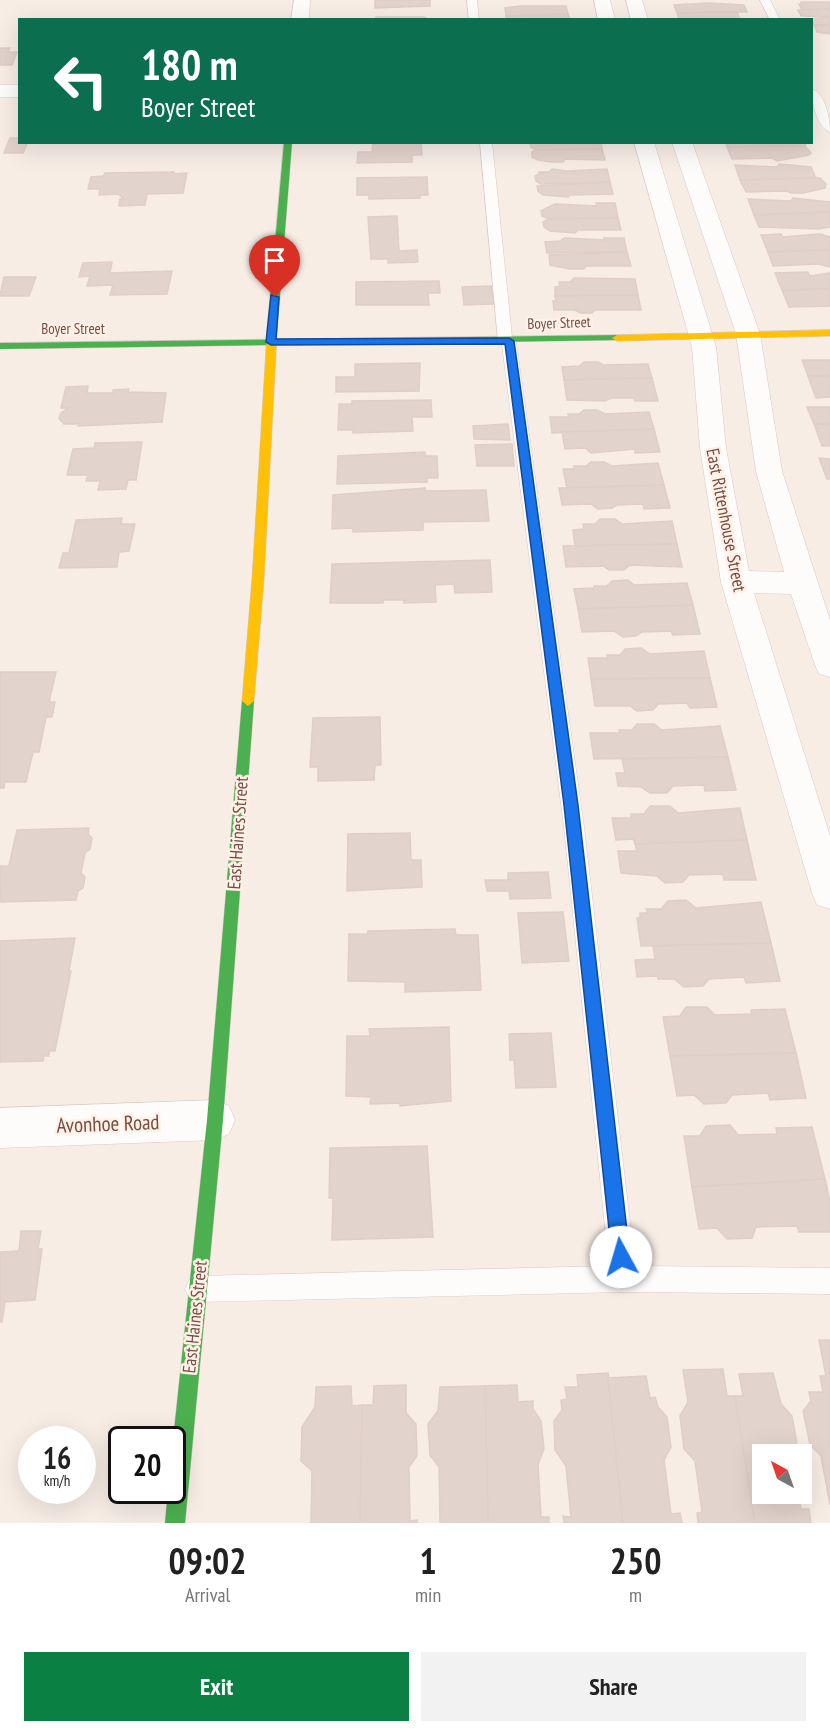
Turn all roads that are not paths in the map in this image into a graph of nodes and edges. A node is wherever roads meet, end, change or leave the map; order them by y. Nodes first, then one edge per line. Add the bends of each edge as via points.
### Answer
1 (302, 0) edge
2 (472, 0) edge
3 (602, 0) edge
4 (634, 0) edge
5 (765, 0) edge
6 (300, 18) edge
7 (474, 18) edge
8 (606, 18) edge
9 (639, 18) edge
10 (774, 18) edge
11 (0, 91) edge
12 (18, 91) edge
13 (813, 95) edge
14 (830, 129) edge
15 (288, 144) edge
16 (486, 144) edge
17 (645, 144) edge
18 (683, 144) edge
19 (830, 333) edge
20 (748, 334) junction
21 (701, 335) junction
22 (507, 341) junction
23 (271, 342) junction
24 (0, 346) edge
25 (736, 582) junction
26 (804, 583) junction
27 (830, 665) edge
28 (830, 893) edge
29 (215, 1120) junction
30 (0, 1128) edge
31 (623, 1279) junction
32 (830, 1281) edge
33 (198, 1289) junction
34 (176, 1523) edge

1 - 6 street
2 - 7 lane
3 - 8 street
4 - 9 street
5 - 10 lane
11 - 12 street
13 - 14 lane
15 - 23 street, East Haines Street
16 - 22 lane
17 - 21 street, East Rittenhouse Street
18 - 20 street
19 - 20 street, Boyer Street
20 - 21 street, Boyer Street
20 - 26 street via 756,363 761,433 769,471
21 - 22 street, Boyer Street
21 - 25 street, East Rittenhouse Street via 713,448
22 - 23 street, Boyer Street
22 - 31 lane via 571,804
23 - 24 street, Boyer Street
23 - 29 street, East Haines Street via 258,579
25 - 26 street
25 - 28 street, East Rittenhouse Street
26 - 27 street
29 - 30 street, Avonhoe Road
29 - 33 street, East Haines Street
31 - 32 lane
31 - 33 lane
33 - 34 street, East Haines Street

